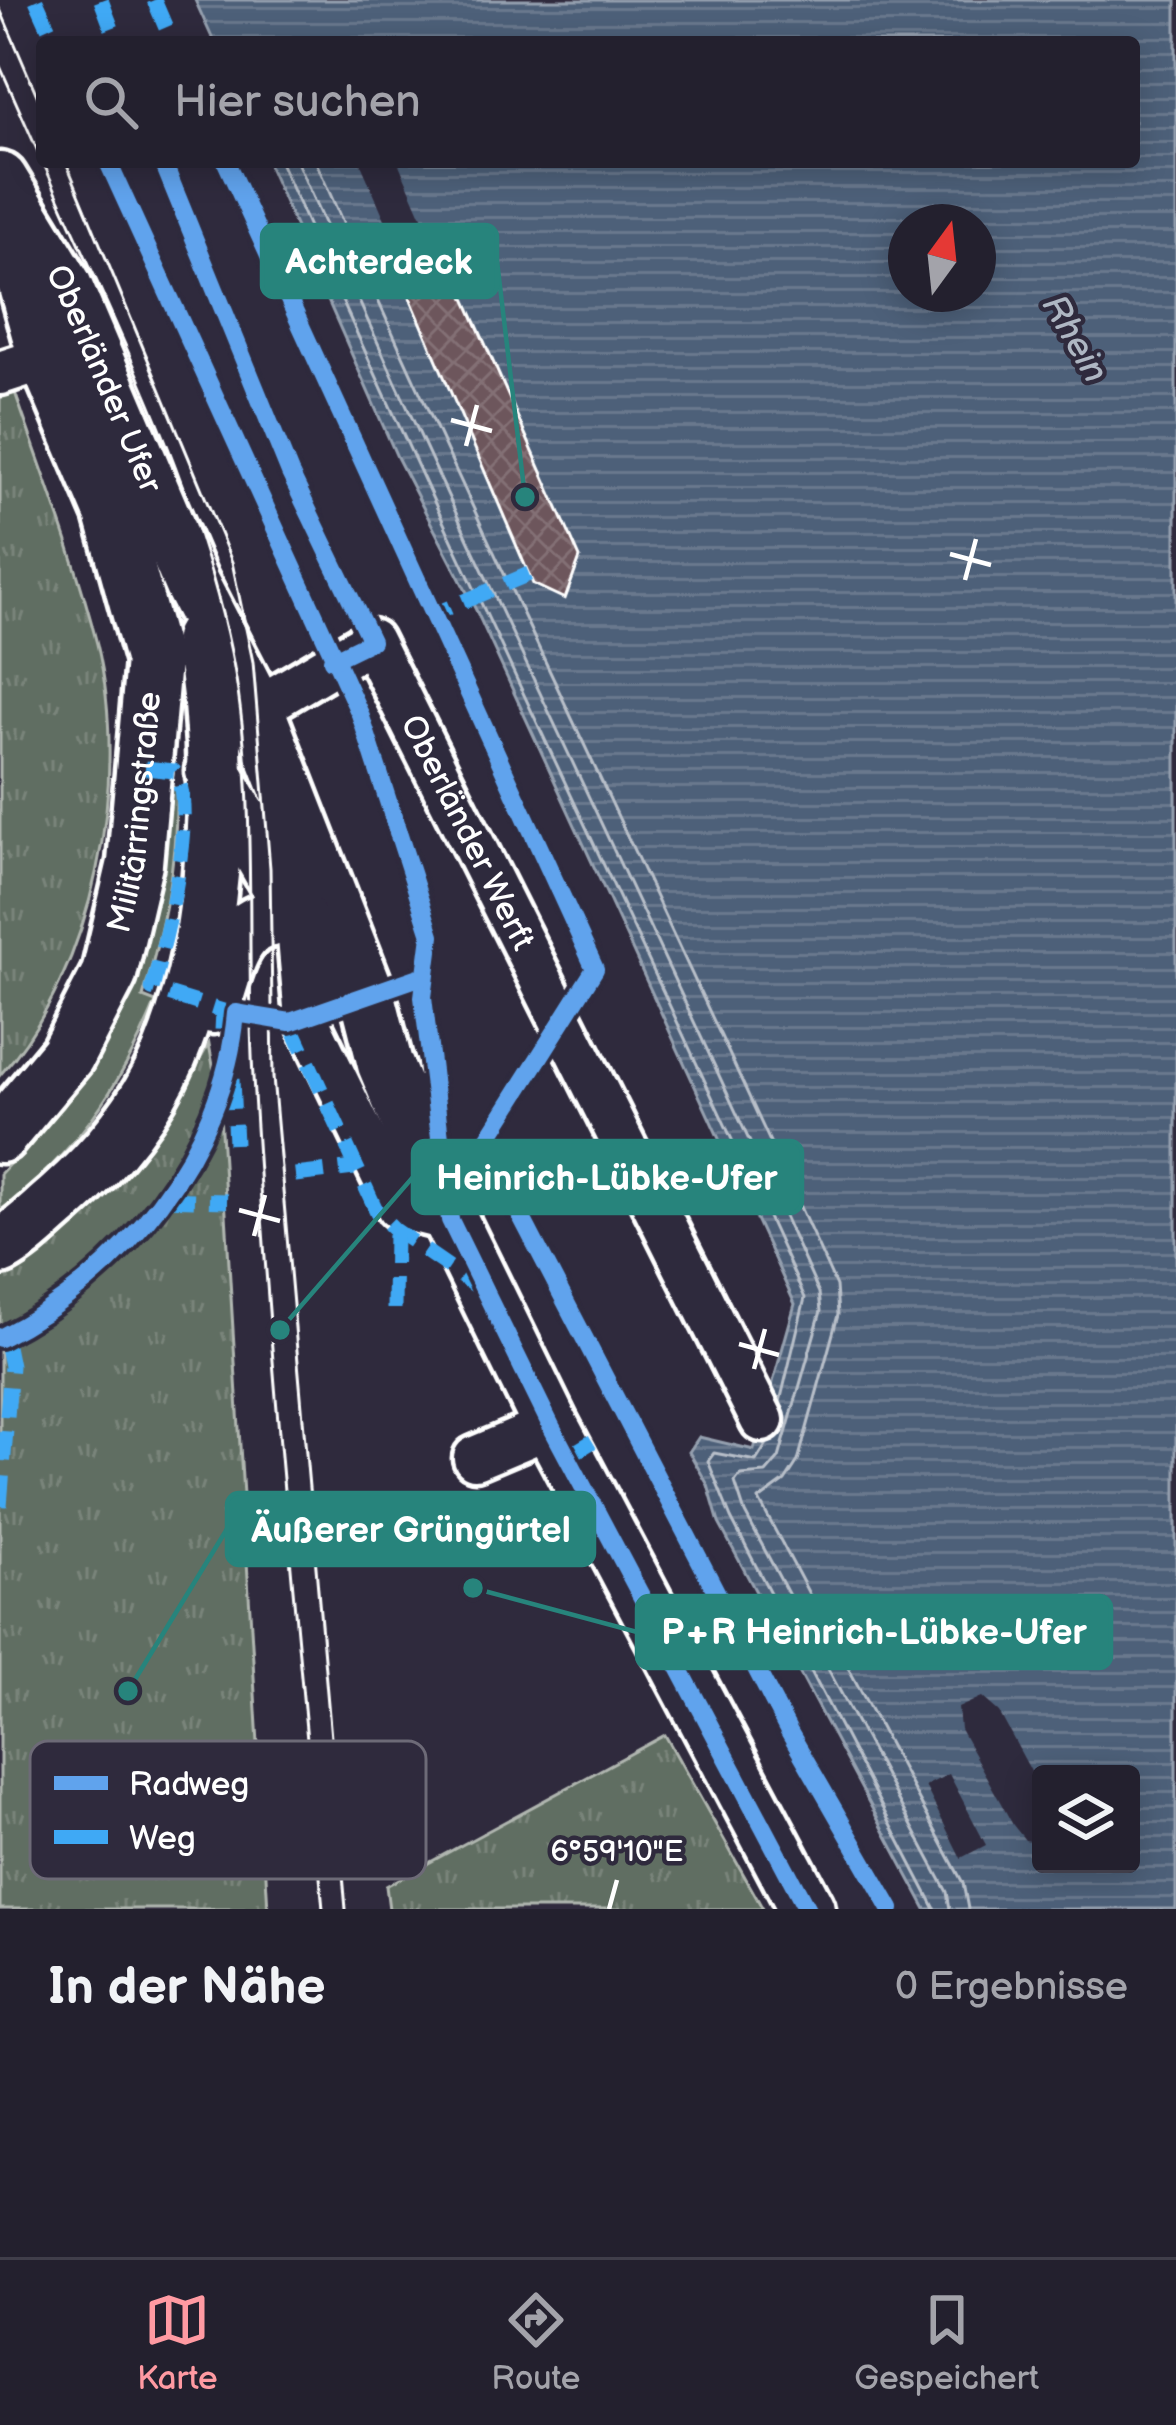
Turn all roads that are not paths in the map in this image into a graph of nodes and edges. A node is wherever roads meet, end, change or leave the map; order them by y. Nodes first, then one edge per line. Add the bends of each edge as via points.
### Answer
1 (0, 180) edge
2 (0, 190) edge
3 (23, 365) edge
4 (191, 584) junction
5 (153, 662) junction
6 (256, 709) junction
7 (212, 770) junction
8 (298, 918) junction
9 (168, 1058) junction
10 (385, 1064) junction
11 (0, 1135) edge
12 (450, 1220) junction
13 (0, 1247) edge
14 (762, 1420) dead end
15 (551, 1426) junction
16 (476, 1458) dead end
17 (807, 1909) edge

1 - 4 main road, Oberländer Ufer via 64,285
2 - 3 main road, Militärringstraße
3 - 5 main road, Militärringstraße via 112,513
4 - 6 main road
4 - 7 main road, Militärringstraße via 213,701
5 - 7 main road
5 - 11 main road, Militärringstraße via 135,863 109,974 67,1055
6 - 10 main road via 367,993
6 - 14 lane, Oberländer Werft via 371,641
7 - 8 main road
7 - 9 main road, Militärringstraße via 201,940
8 - 9 main road via 272,916 250,926 234,944 213,1006
8 - 10 main road
8 - 12 lane via 306,1018 398,1207
9 - 13 main road, Militärringstraße via 137,1115 80,1181
10 - 12 main road
12 - 15 main road
15 - 16 lane
15 - 17 main road

